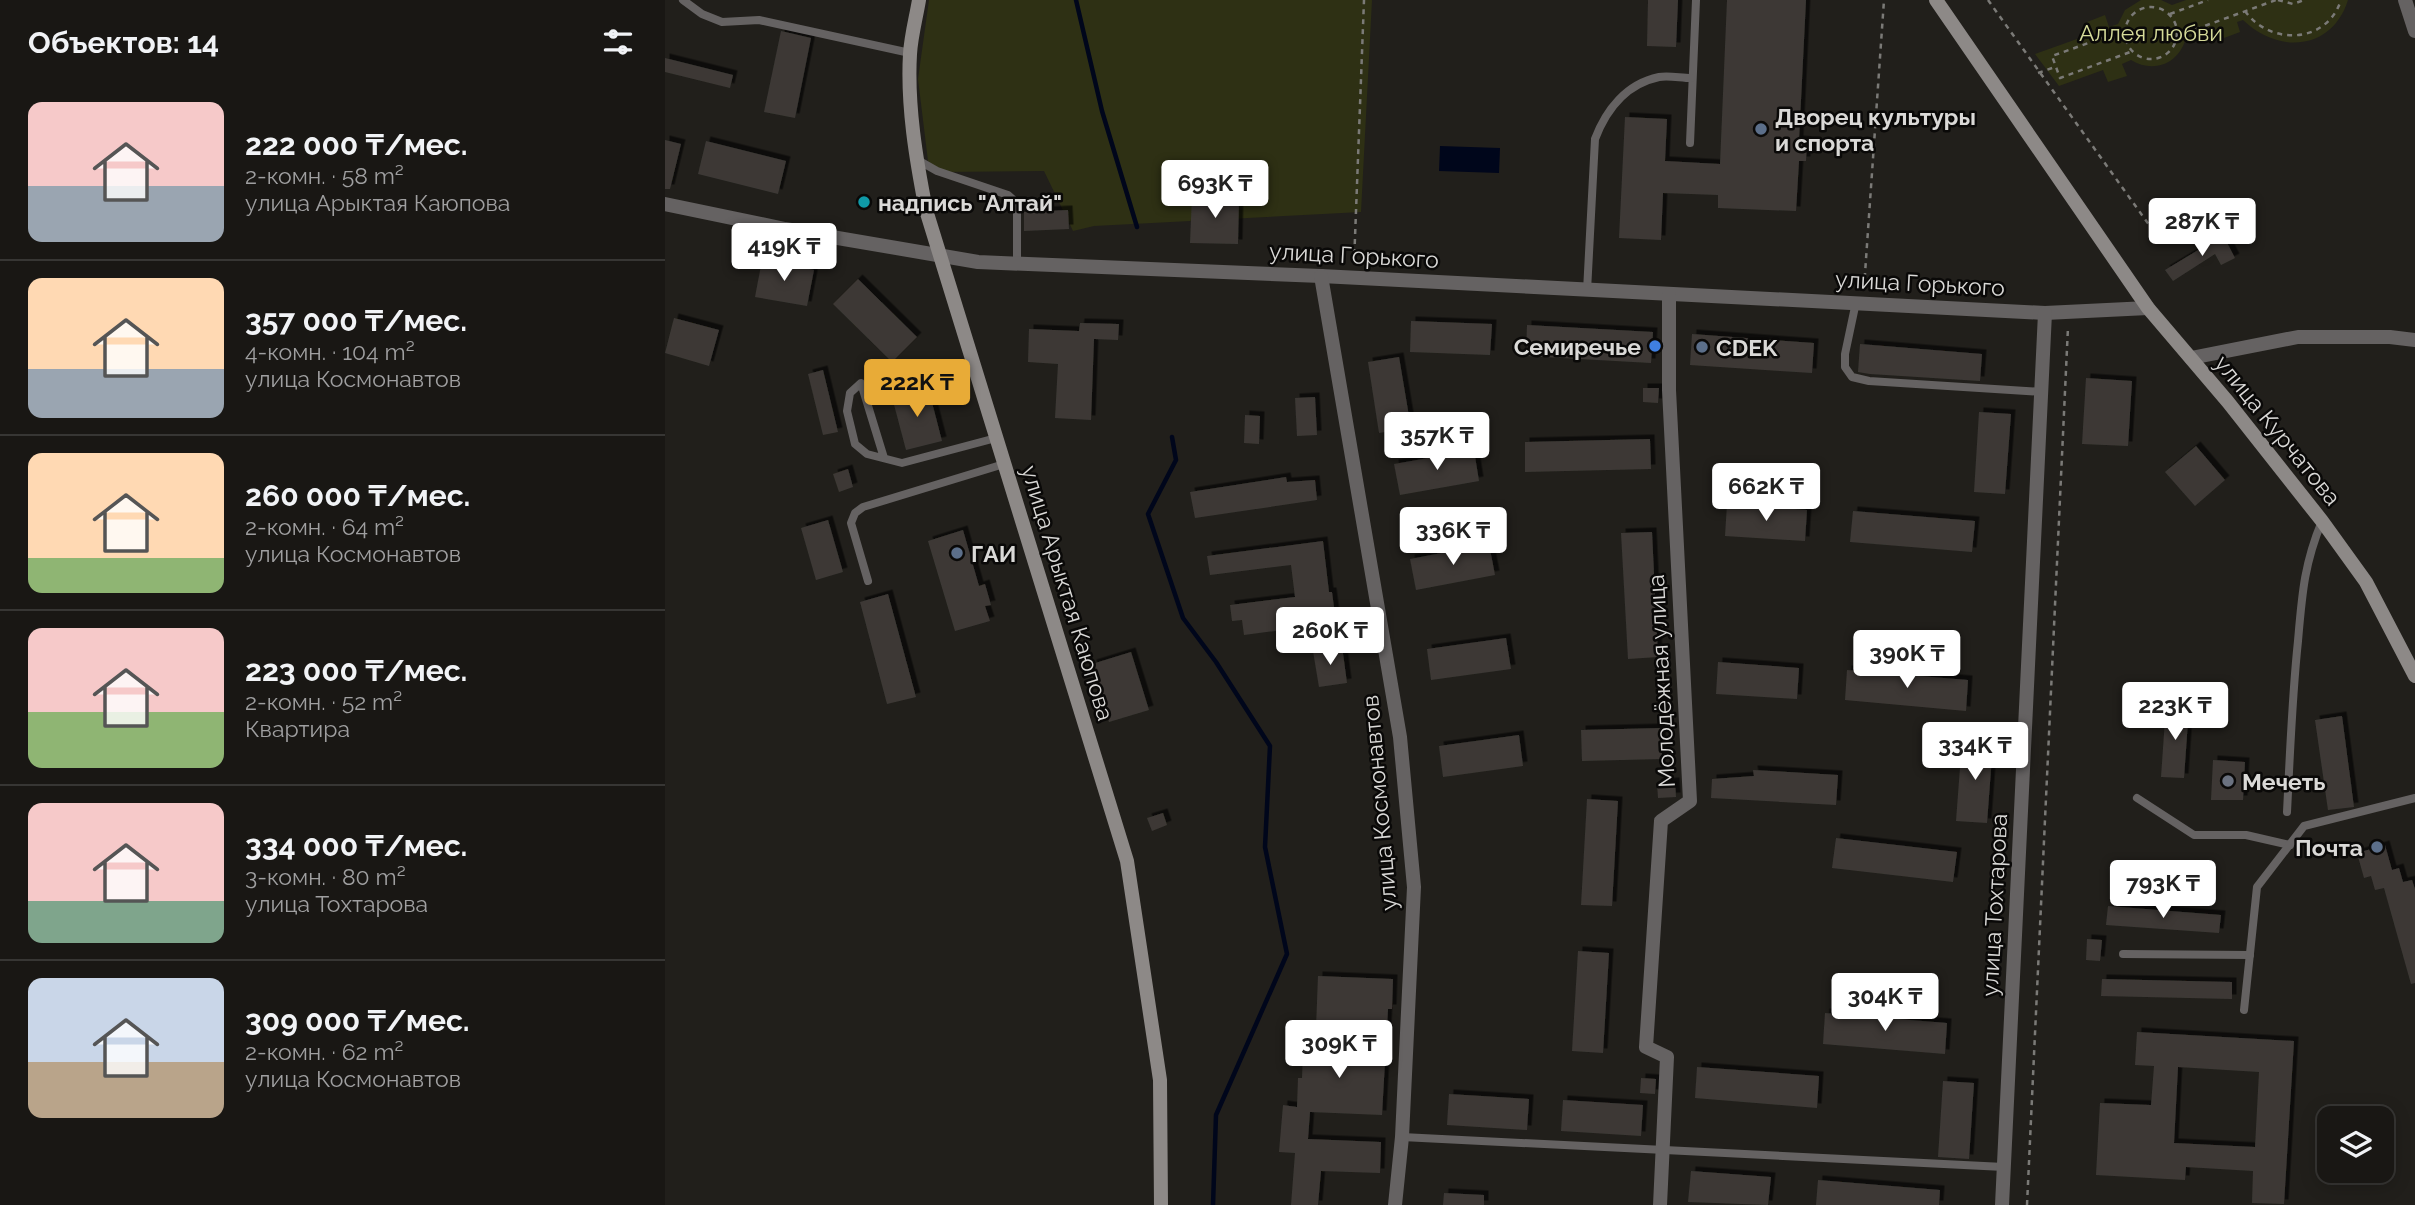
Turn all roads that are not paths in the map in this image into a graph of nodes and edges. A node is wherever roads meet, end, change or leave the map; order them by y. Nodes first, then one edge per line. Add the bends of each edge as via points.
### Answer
1 (683, 0) edge
2 (919, 0) edge
3 (1696, 0) edge
4 (1936, 0) edge
5 (2405, 0) edge
6 (2415, 31) edge
7 (910, 53) junction
8 (1691, 78) junction
9 (1690, 142) dead end
10 (916, 159) junction
11 (665, 204) edge
12 (940, 256) junction
13 (1017, 263) junction
14 (1321, 276) junction
15 (1587, 291) junction
16 (1669, 295) junction
17 (1860, 302) junction
18 (2148, 308) junction
19 (2045, 313) junction
20 (2415, 340) edge
21 (2191, 358) junction
22 (2042, 392) junction
23 (996, 438) junction
24 (884, 458) junction
25 (1004, 464) junction
26 (2322, 521) junction
27 (868, 582) dead end
28 (2415, 676) edge
29 (2137, 798) dead end
30 (2415, 798) edge
31 (2287, 811) dead end
32 (2290, 845) junction
33 (2123, 954) dead end
34 (2250, 955) junction
35 (2244, 1010) dead end
36 (1402, 1137) junction
37 (1663, 1150) junction
38 (2004, 1167) junction
39 (1161, 1205) edge
40 (1395, 1205) edge
41 (1660, 1205) edge
42 (2002, 1205) edge

1 - 7 lane via 722,22 759,20
2 - 7 street, улица Арыктая Каюпова
3 - 8 lane
4 - 18 street, улица Курчатова
5 - 6 street
7 - 10 street, улица Арыктая Каюпова
8 - 9 lane
8 - 15 lane via 1659,77 1634,88 1602,119 1595,139
10 - 12 street, улица Арыктая Каюпова
10 - 13 lane via 937,171 1008,195 1017,203
11 - 12 street, улица Горького
12 - 13 street, улица Горького
12 - 23 street, улица Арыктая Каюпова
13 - 14 street, улица Горького
14 - 15 street, улица Горького
14 - 36 street, улица Космонавтов via 1401,737 1414,887
15 - 16 street, улица Горького
16 - 17 street, улица Горького
16 - 37 street, Молодёжная улица via 1669,390 1690,801 1661,821 1646,1047 1667,1057
17 - 19 street, улица Горького
17 - 22 lane via 1845,354 1845,367 1852,377
18 - 19 street
18 - 21 street, улица Курчатова
19 - 22 street, улица Тохтарова
20 - 21 street via 2298,337
21 - 26 street, улица Курчатова
22 - 38 street, улица Тохтарова
23 - 24 lane via 902,463
23 - 25 street, улица Арыктая Каюпова
24 - 24 lane via 867,454 855,444 850,429 851,393 861,383
25 - 27 lane via 855,513 851,523
25 - 39 street, улица Арыктая Каюпова via 1128,862 1160,1080
26 - 28 street, улица Курчатова via 2366,582
26 - 31 lane via 2305,570
29 - 32 lane via 2194,835 2246,835
30 - 32 lane via 2304,826
32 - 34 lane via 2257,887
33 - 34 lane
34 - 35 lane
36 - 37 lane
36 - 40 street, улица Космонавтов
37 - 38 lane
37 - 41 street, Молодёжная улица
38 - 42 street, улица Тохтарова

